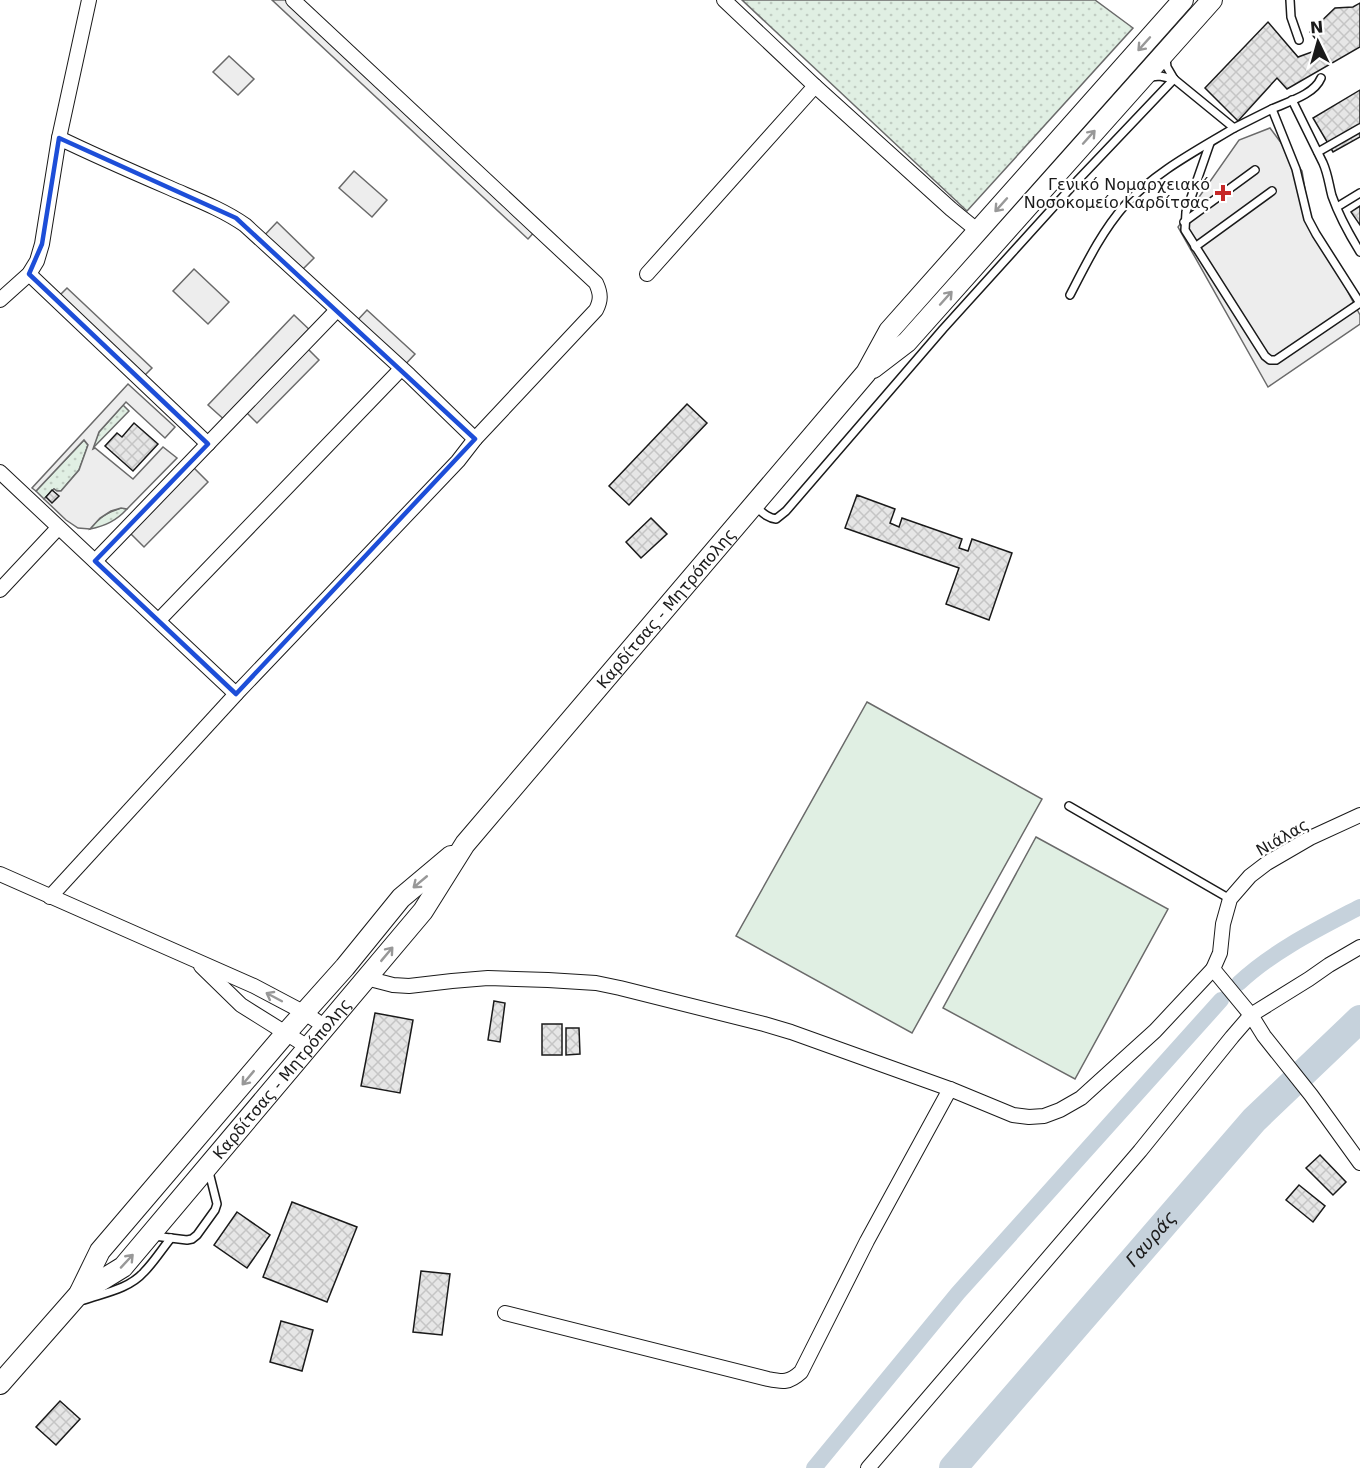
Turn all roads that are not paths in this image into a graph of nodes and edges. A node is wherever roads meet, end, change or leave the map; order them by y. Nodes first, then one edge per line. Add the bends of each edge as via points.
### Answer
1 (89, 0) edge
2 (293, 0) edge
3 (724, 0) edge
4 (1183, 0) edge
5 (1212, 0) edge
6 (1290, 0) edge
7 (1299, 40) dead end
8 (1166, 51) junction
9 (1142, 78) junction
10 (1321, 78) dead end
11 (1174, 79) junction
12 (815, 86) junction
13 (1292, 100) junction
14 (1272, 109) junction
15 (1234, 128) junction
16 (1360, 128) edge
17 (59, 138) junction
18 (1210, 143) junction
19 (1318, 152) junction
20 (1047, 153) junction
21 (1062, 167) junction
22 (1255, 170) dead end
23 (1028, 175) junction
24 (1077, 181) junction
25 (1044, 187) junction
26 (1272, 191) dead end
27 (1360, 193) edge
28 (1060, 200) junction
29 (1337, 207) junction
30 (1184, 222) junction
31 (978, 231) junction
32 (1195, 247) junction
33 (1360, 252) edge
34 (29, 274) junction
35 (647, 274) dead end
36 (1070, 295) dead end
37 (0, 300) edge
38 (1360, 303) edge
39 (337, 310) junction
40 (401, 369) junction
41 (867, 372) junction
42 (475, 439) junction
43 (208, 444) junction
44 (0, 472) edge
45 (754, 505) junction
46 (58, 528) junction
47 (94, 561) junction
48 (0, 590) edge
49 (159, 620) junction
50 (236, 694) junction
51 (1069, 806) dead end
52 (1360, 815) edge
53 (465, 844) junction
54 (0, 874) edge
55 (50, 897) junction
56 (1230, 899) junction
57 (1360, 947) edge
58 (195, 960) junction
59 (1214, 969) junction
60 (366, 978) junction
61 (305, 1013) junction
62 (1251, 1016) junction
63 (324, 1026) junction
64 (286, 1033) junction
65 (308, 1047) junction
66 (950, 1089) junction
67 (1360, 1162) edge
68 (208, 1166) junction
69 (150, 1235) junction
70 (171, 1238) junction
71 (75, 1299) junction
72 (505, 1313) dead end
73 (0, 1384) edge
74 (868, 1468) edge

1 - 17 street
2 - 42 street via 596,283 601,293 596,310
3 - 12 street
4 -> 20 main road, Καρδίτσας - Μητρόπολης
5 - 8 main road, Καρδίτσας - Μητρόπολης
6 - 7 lane
8 - 9 main road, Καρδίτσας - Μητρόπολης
8 - 11 lane via 1167,67
9 - 11 lane
21 -> 9 main road, Καρδίτσας - Μητρόπολης
10 - 13 lane via 1310,92
11 - 15 lane
11 - 24 lane
12 - 31 street
12 - 35 street
13 - 14 lane
13 - 19 lane
14 - 15 lane
14 - 38 lane via 1296,169 1308,219
15 - 18 lane
16 - 19 lane
17 - 34 street via 42,244
17 - 39 street via 236,218
18 - 30 lane
18 - 36 lane via 1158,175 1128,202 1095,248
19 - 29 lane
20 - 21 lane
20 - 23 main road, Καρδίτσας - Μητρόπολης
21 - 24 lane
21 - 25 main road, Καρδίτσας - Μητρόπολης
22 - 30 lane
23 - 25 lane
23 -> 31 main road, Καρδίτσας - Μητρόπολης
24 - 28 lane
25 - 28 lane
41 -> 25 main road, Καρδίτσας - Μητρόπολης via 907,342
26 - 32 lane
27 - 29 lane
28 - 45 lane via 782,515 771,519
29 - 33 lane
30 - 32 lane
31 - 41 main road, Καρδίτσας - Μητρόπολης via 889,331
32 - 38 lane via 1270,360 1276,360
34 - 37 street
34 - 43 street
39 - 40 street
39 - 43 street
40 - 42 street
40 - 49 street
41 - 45 main road, Καρδίτσας - Μητρόπολης
42 - 50 street
43 - 47 street
44 - 46 street
45 - 53 main road, Καρδίτσας - Μητρόπολης
46 - 47 street
46 - 48 street
47 - 49 street
49 - 50 street
50 - 55 street
51 - 56 lane
52 - 56 street, Νιάλας via 1310,837 1267,863
60 -> 53 main road, Καρδίτσας - Μητρόπολης via 423,911
53 -> 61 main road, Καρδίτσας - Μητρόπολης via 401,898
54 - 55 street
55 - 58 street
56 - 59 street
57 - 62 street
61 -> 58 street
58 - 64 street via 241,1005
59 - 62 street
59 - 66 street via 1155,1031 1081,1098 1060,1110 1044,1116 1013,1115
60 - 63 main road, Καρδίτσας - Μητρόπολης
60 - 66 street via 409,986 488,978 596,983 764,1024
61 - 63 street
61 - 64 main road, Καρδίτσας - Μητρόπολης
62 - 67 street
62 - 74 street
63 - 65 main road, Καρδίτσας - Μητρόπολης
64 - 65 street
64 -> 71 main road, Καρδίτσας - Μητρόπολης via 100,1251
65 - 68 main road, Καρδίτσας - Μητρόπολης
66 - 72 street via 801,1372 793,1379 768,1379
68 - 69 main road, Καρδίτσας - Μητρόπολης
68 - 70 lane via 215,1210 192,1239
69 - 70 lane
71 -> 69 main road, Καρδίτσας - Μητρόπολης via 123,1267
70 - 71 lane via 134,1281
71 - 73 main road, Καρδίτσας - Μητρόπολης

